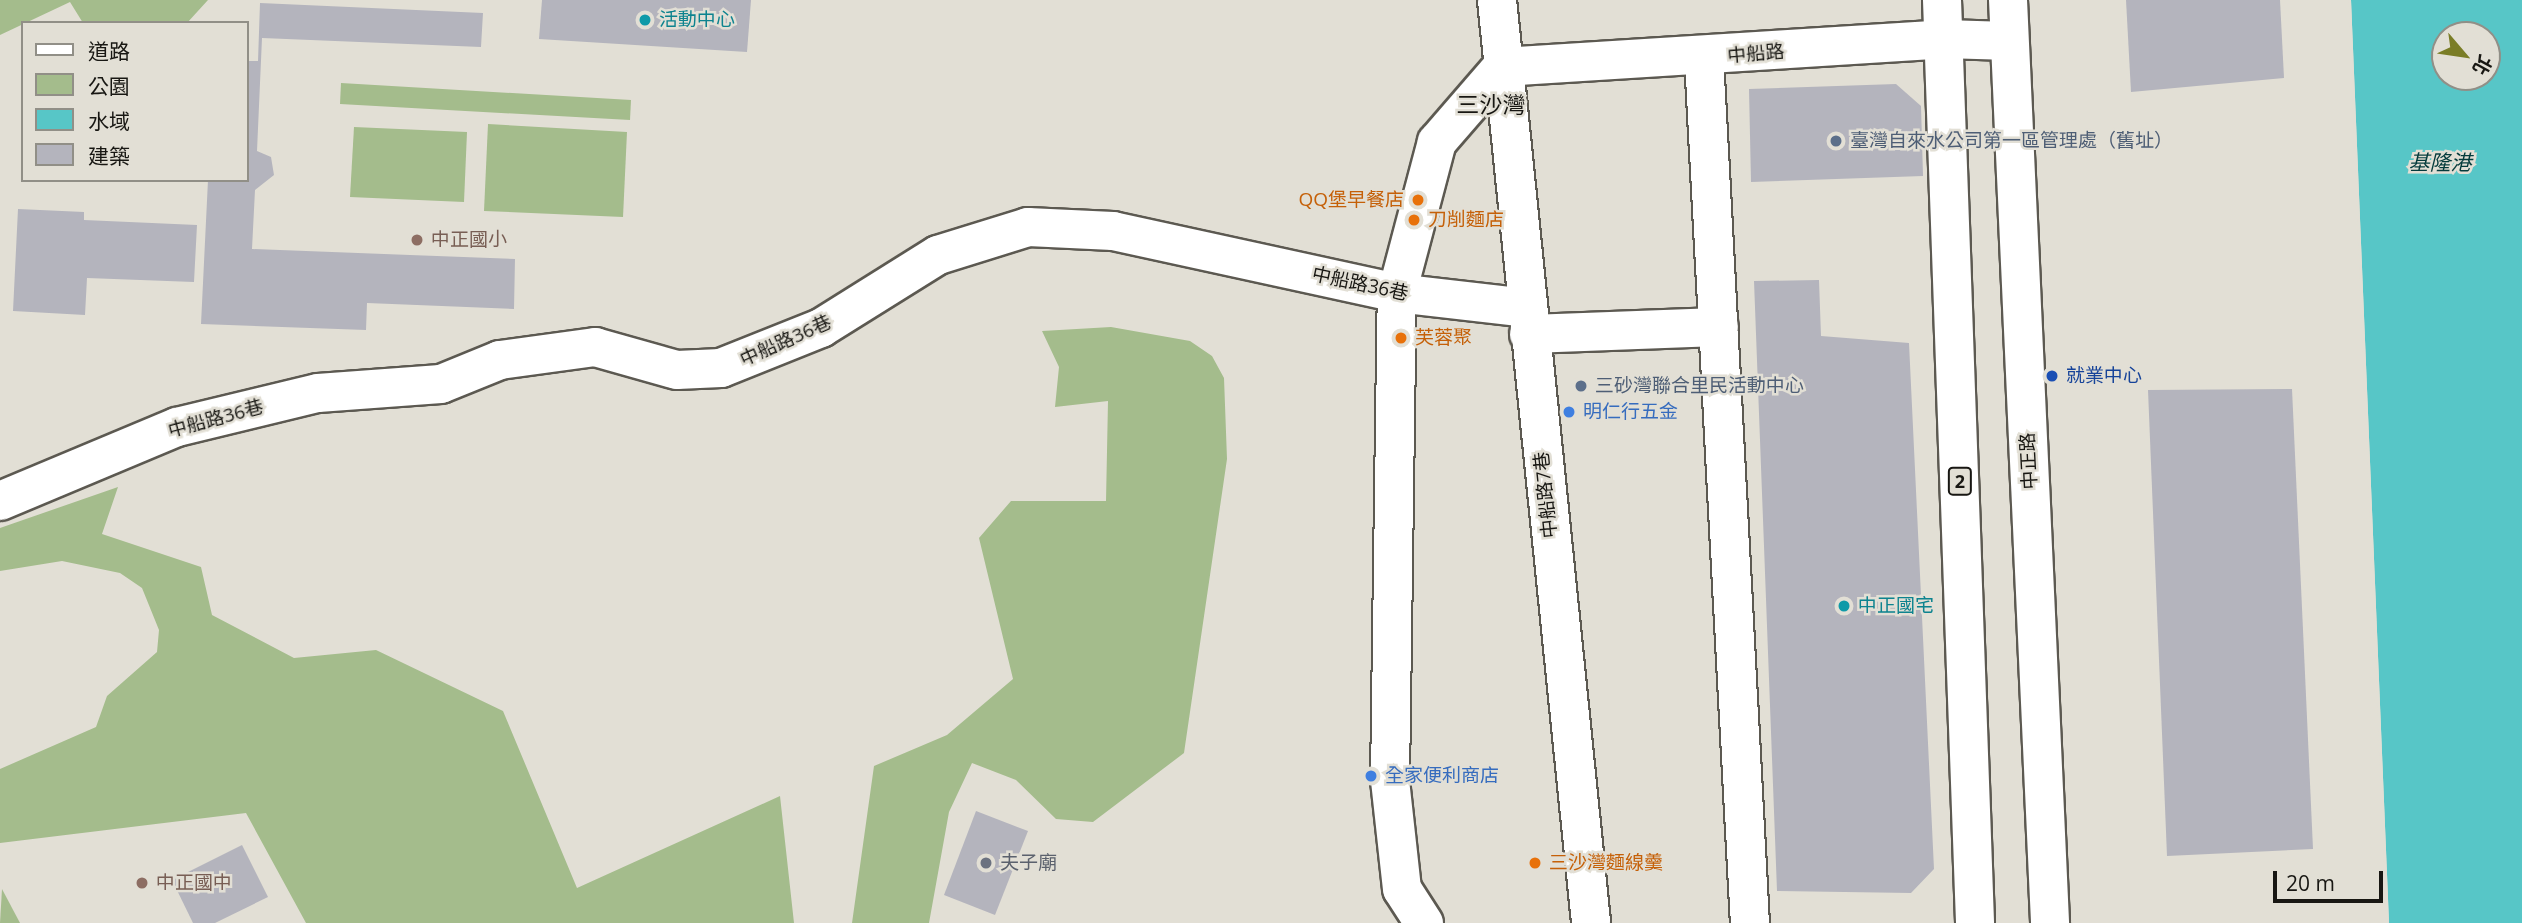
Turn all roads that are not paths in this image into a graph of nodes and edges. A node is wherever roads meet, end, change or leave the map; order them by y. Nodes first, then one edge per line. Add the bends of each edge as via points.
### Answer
1 (1497, 0) edge
2 (1942, 0) edge
3 (2008, 0) edge
4 (1944, 38) junction
5 (2010, 41) junction
6 (1704, 58) junction
7 (1502, 67) junction
8 (1397, 293) junction
9 (1528, 321) junction
10 (1719, 327) junction
11 (0, 501) edge
12 (1424, 923) edge
13 (1591, 923) edge
14 (1750, 923) edge
15 (1975, 923) edge
16 (2050, 923) edge

1 - 7 street, 中船路7巷
2 - 4 street, 2
3 - 5 street, 中正路
4 - 5 street, 中船路
4 - 6 street, 中船路
4 - 15 street, 2
5 - 16 street, 中正路
6 - 7 street, 中船路
6 - 10 street
7 - 8 street via 1437,142
7 - 9 street, 中船路7巷
8 - 9 street, 中船路36巷
8 - 11 street, 中船路36巷 via 1113,230 1028,227 938,255 821,328 721,368 677,370 595,347 499,360 441,384 318,393 177,427
8 - 12 street via 1390,780 1402,888
9 - 10 street, 中船路36巷
9 - 13 street, 中船路7巷
10 - 14 street

